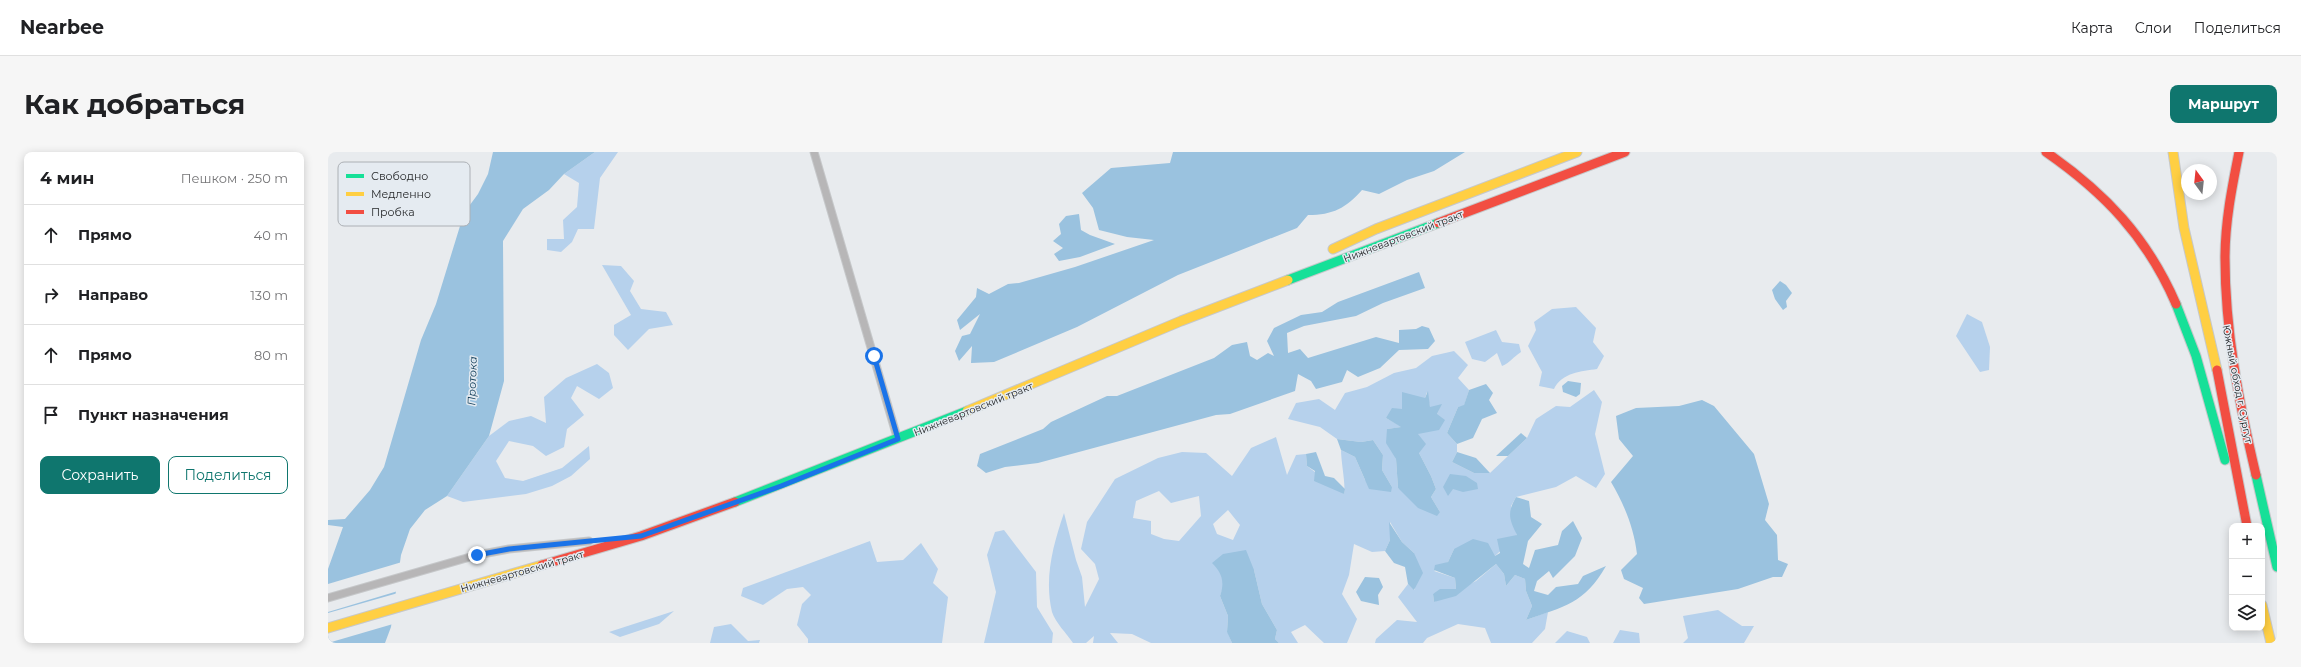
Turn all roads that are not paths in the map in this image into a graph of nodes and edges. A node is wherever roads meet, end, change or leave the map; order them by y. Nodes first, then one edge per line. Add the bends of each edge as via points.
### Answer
1 (814, 152) edge
2 (1577, 152) edge
3 (1625, 152) edge
4 (2046, 152) edge
5 (2173, 152) edge
6 (2239, 152) edge
7 (1321, 254) dead end
8 (1287, 270) dead end
9 (1181, 321) junction
10 (2213, 354) junction
11 (898, 439) junction
12 (2241, 523) edge
13 (2246, 523) edge
14 (641, 536) junction
15 (2277, 567) edge
16 (2277, 575) edge
17 (328, 598) edge
18 (2265, 618) edge
19 (328, 628) edge
20 (2271, 643) edge

1 - 11 lane
2 - 7 main road, Нижневартовский тракт via 1376,229
3 - 9 main road, Нижневартовский тракт
4 - 12 main road via 2077,174 2108,202 2135,233 2173,297 2206,384
5 - 10 main road, Южный обход г. Сургут via 2190,256
6 - 15 main road, Южный обход г. Сургут via 2225,222 2223,286 2227,330
8 - 9 main road, Нижневартовский тракт
9 - 11 main road, Нижневартовский тракт
10 - 13 main road, Южный обход г. Сургут
10 - 16 main road, Южный обход г. Сургут
11 - 14 main road, Нижневартовский тракт via 781,486
14 - 17 lane via 509,549 448,562
14 - 19 main road, Нижневартовский тракт
18 - 20 main road

